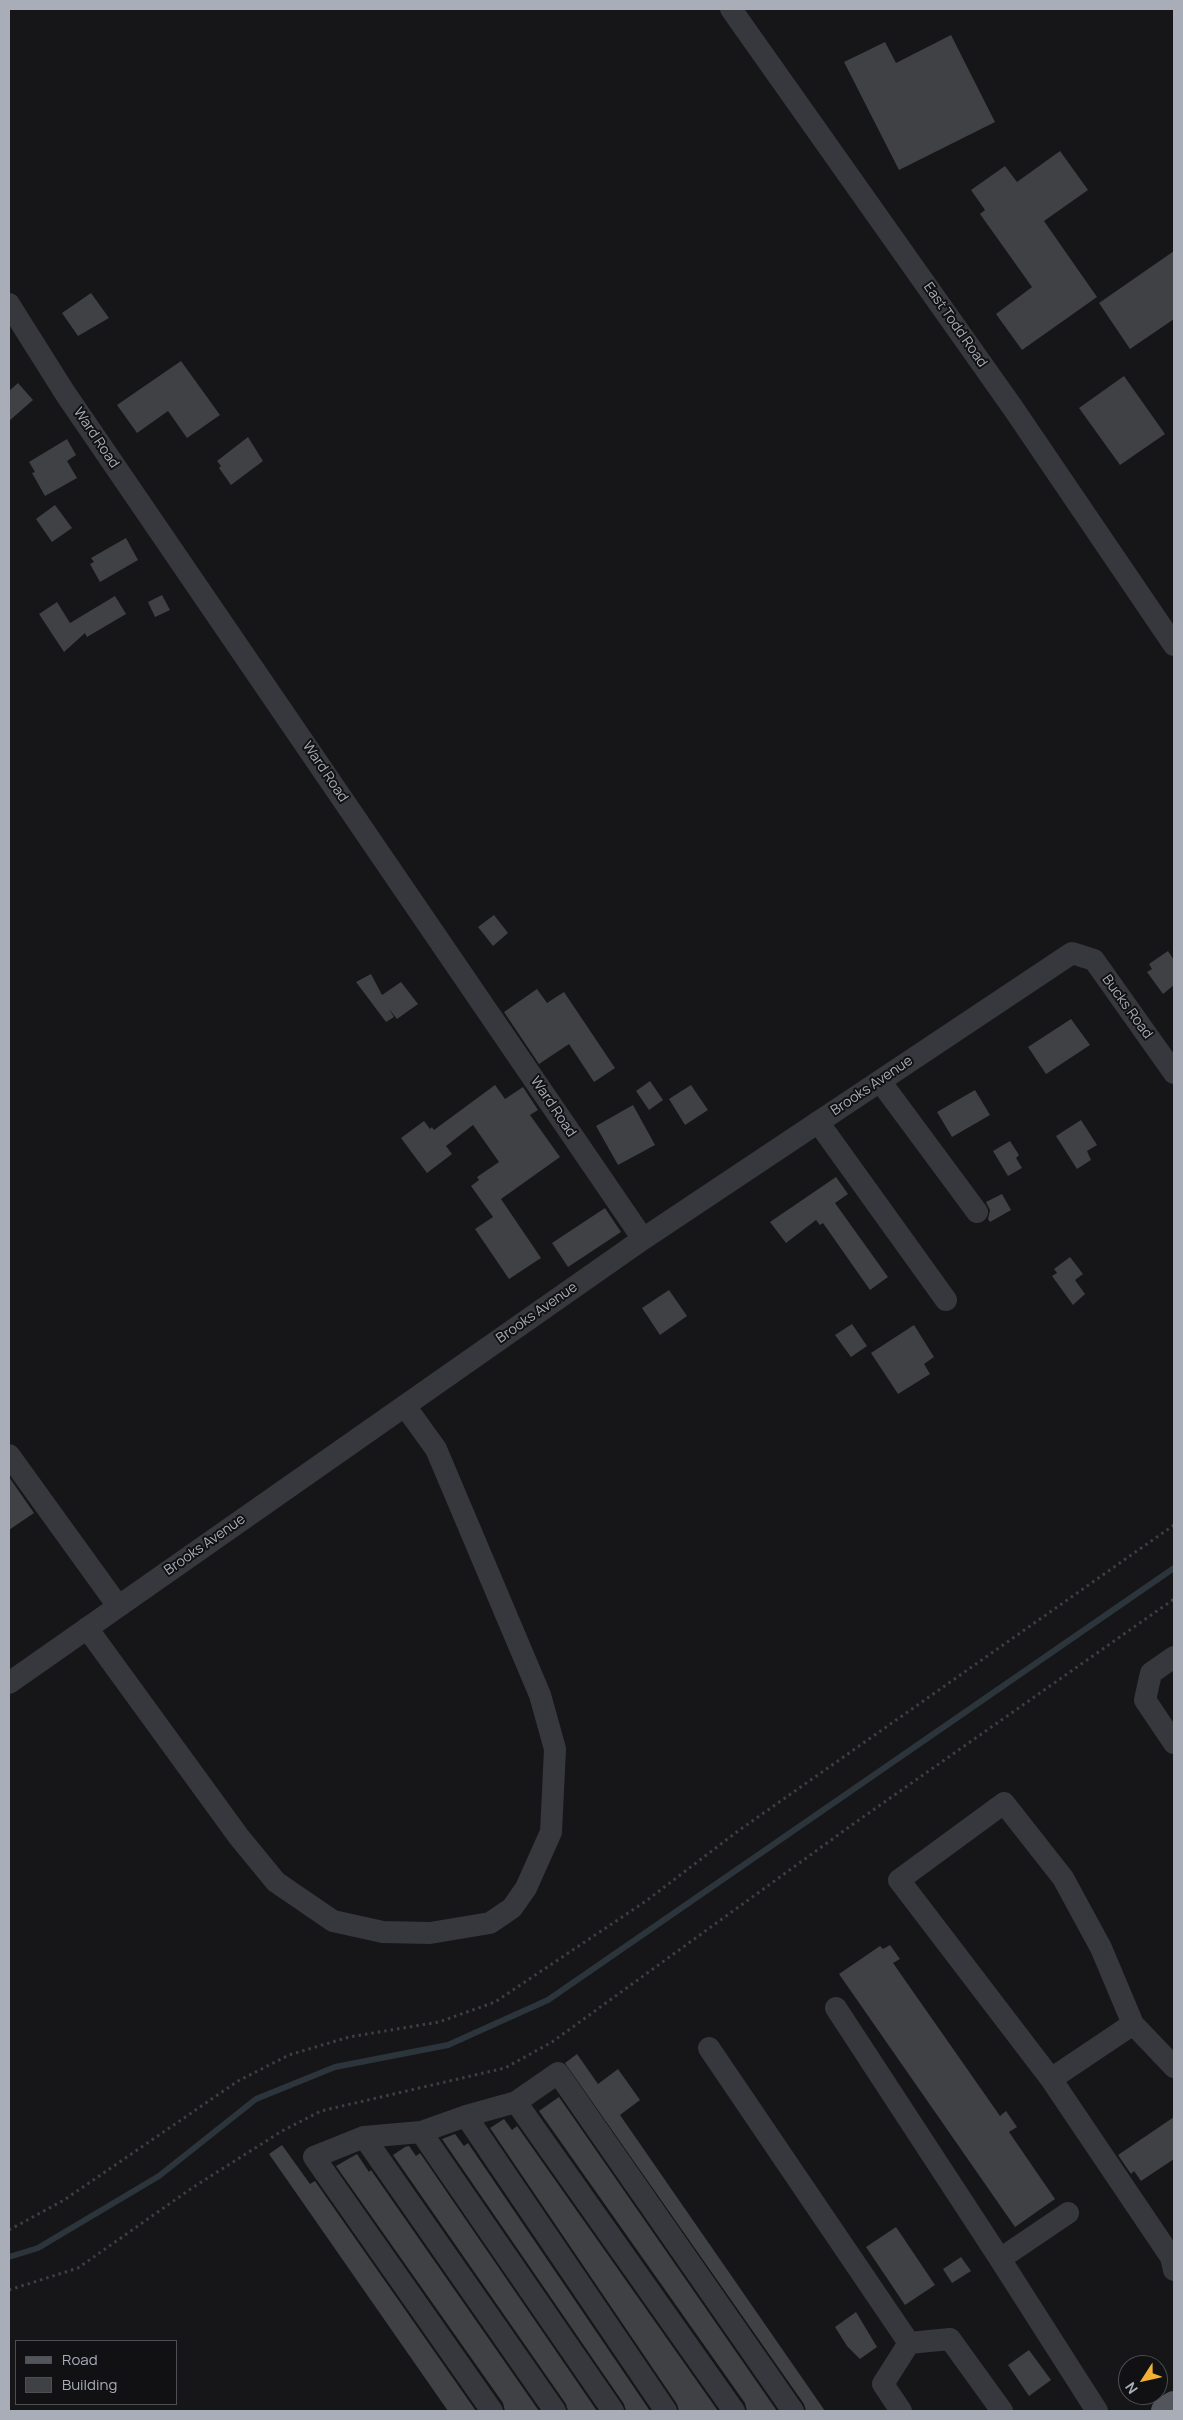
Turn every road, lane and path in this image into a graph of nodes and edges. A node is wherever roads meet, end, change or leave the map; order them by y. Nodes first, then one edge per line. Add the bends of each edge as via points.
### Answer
1 (731, 9) edge
2 (9, 304) edge
3 (1174, 645) edge
4 (1072, 953) joint
5 (1174, 1073) edge
6 (880, 1081) junction
7 (818, 1122) junction
8 (976, 1212) dead end
9 (643, 1239) junction
10 (946, 1300) dead end
11 (405, 1406) junction
12 (9, 1455) edge
13 (1174, 1525) edge
14 (1174, 1599) edge
15 (118, 1606) junction
16 (86, 1628) junction
17 (1174, 1657) edge
18 (9, 1683) edge
19 (1174, 1743) edge
20 (836, 2008) dead end
21 (1133, 2024) junction
22 (709, 2048) dead end
23 (1174, 2067) edge
24 (1052, 2080) junction
25 (516, 2102) junction
26 (466, 2116) junction
27 (421, 2132) junction
28 (364, 2137) junction
29 (1068, 2213) dead end
30 (9, 2230) edge
31 (1000, 2260) junction
32 (1174, 2270) edge
33 (9, 2290) edge
34 (909, 2342) junction
35 (1174, 2405) edge
36 (492, 2411) edge
37 (555, 2411) edge
38 (614, 2411) edge
39 (666, 2411) edge
40 (734, 2411) edge
41 (793, 2411) edge
42 (901, 2411) edge
43 (1002, 2411) edge
44 (1098, 2411) edge
45 (1165, 2411) edge

1 - 3 street, East Todd Road via 1013,408
2 - 9 street, Ward Road via 65,393
4 - 5 street, Bucks Road via 1094,960
4 - 6 street, Brooks Avenue
6 - 7 street, Brooks Avenue
6 - 8 street
7 - 9 street, Brooks Avenue
7 - 10 street
9 - 11 street, Brooks Avenue
11 - 15 street, Brooks Avenue
11 - 16 street via 436,1449 540,1695 555,1749 551,1832 526,1888 512,1908 490,1923 430,1933 383,1932 333,1921 276,1882 239,1837
12 - 15 street
13 - 30 path via 746,1825 646,1901 495,2002 439,2022 349,2037 288,2055 238,2082 64,2200
14 - 33 path via 856,1822 552,2042 505,2068 321,2111 282,2131 192,2188 78,2268
15 - 16 street, Brooks Avenue
16 - 18 street, Brooks Avenue
17 - 19 street via 1151,1673 1144,1700
20 - 31 street
21 - 23 street
21 - 24 street
21 - 24 street via 1101,1948 1063,1878 1004,1803 899,1880
22 - 34 street
24 - 32 street via 1171,2258
25 - 26 street
25 - 40 street
25 - 41 street via 558,2073
26 - 27 street
26 - 39 street
27 - 28 street
27 - 38 street
28 - 36 street via 314,2157
28 - 37 street
29 - 31 street
31 - 44 street
34 - 42 street via 883,2384
34 - 43 street via 950,2340
35 - 45 main road

